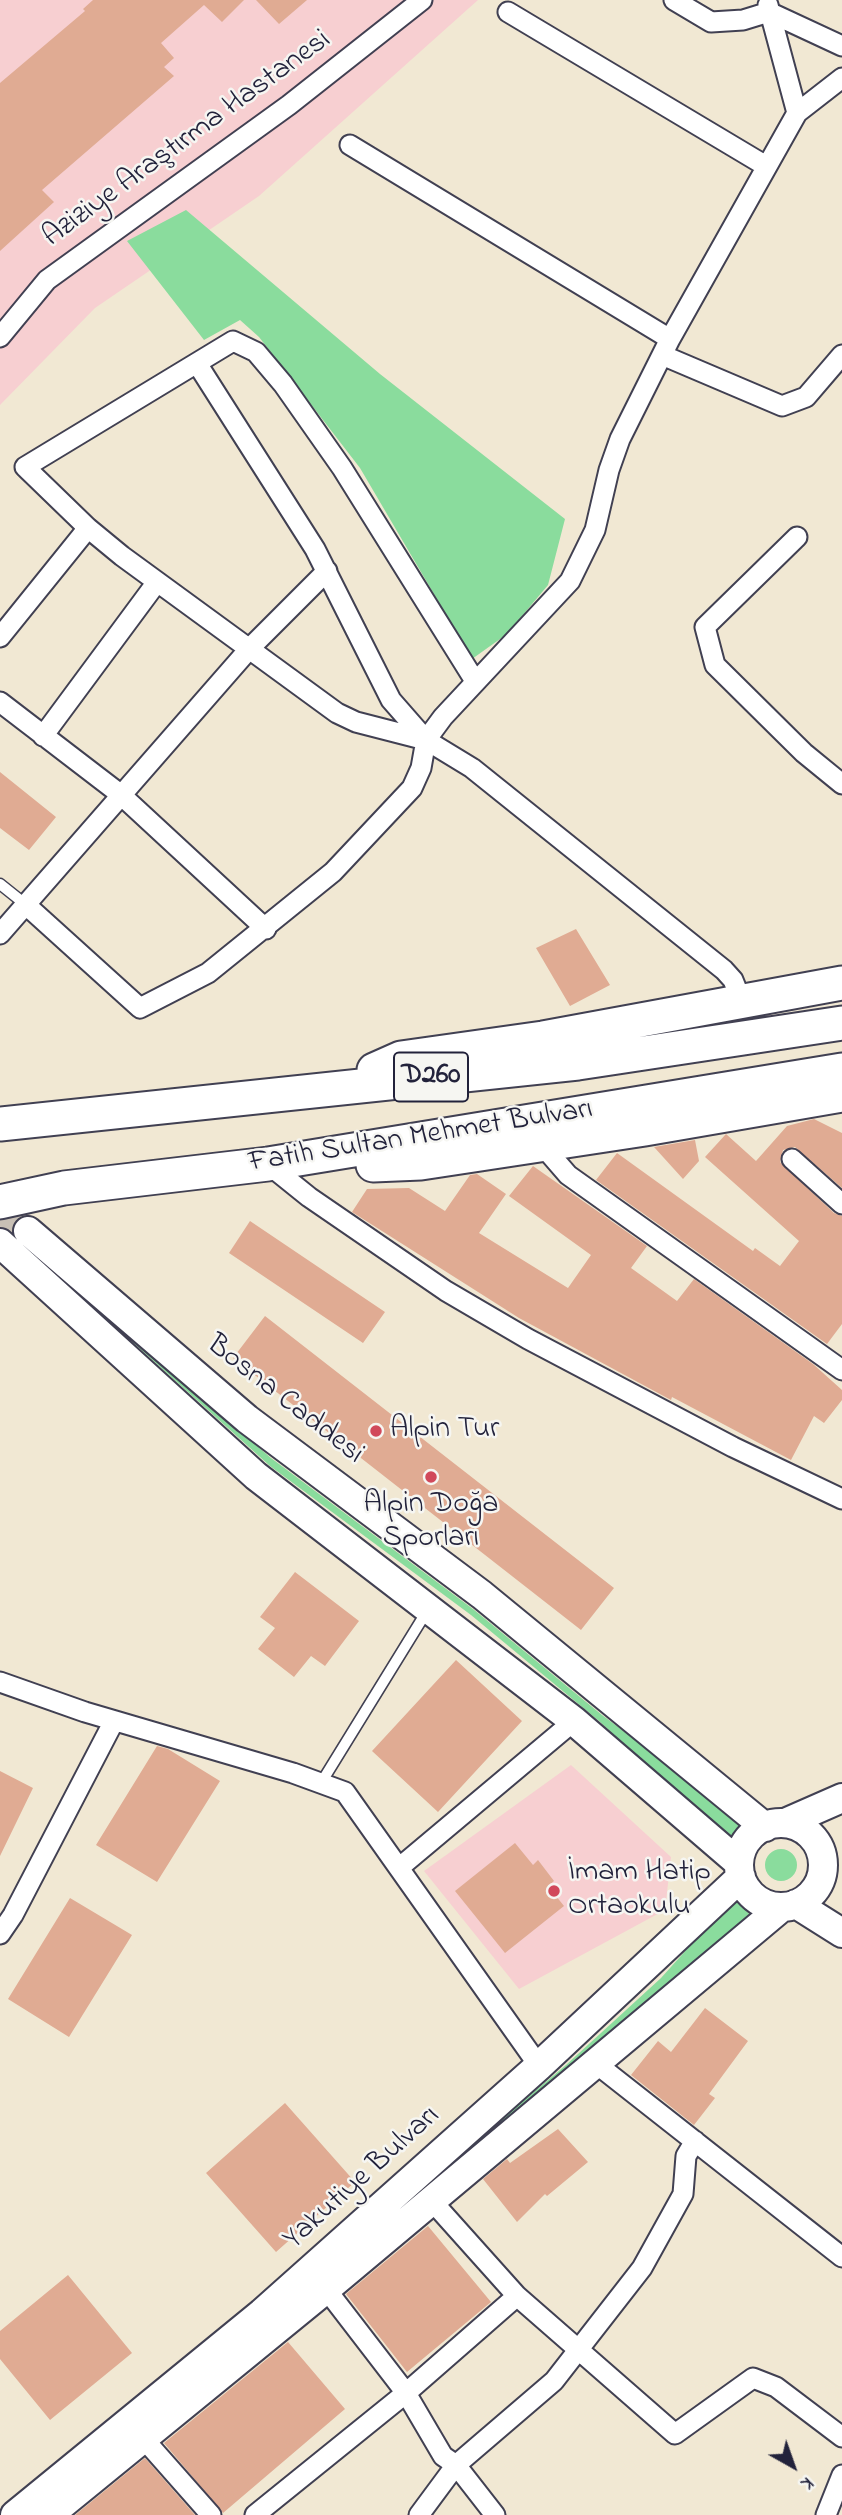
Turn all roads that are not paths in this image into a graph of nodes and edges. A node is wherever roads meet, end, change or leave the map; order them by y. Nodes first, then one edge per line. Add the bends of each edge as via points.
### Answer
1 (422, 0) edge
2 (674, 0) edge
3 (768, 6) edge
4 (508, 12) dead end
5 (842, 46) edge
6 (842, 78) edge
7 (797, 113) junction
8 (350, 145) dead end
9 (766, 166) junction
10 (0, 337) edge
11 (666, 347) junction
12 (842, 355) edge
13 (198, 365) junction
14 (88, 528) junction
15 (797, 537) dead end
16 (327, 571) junction
17 (157, 582) junction
18 (0, 637) edge
19 (250, 648) junction
20 (475, 681) junction
21 (0, 702) edge
22 (43, 736) junction
23 (426, 740) junction
24 (842, 784) edge
25 (120, 793) junction
26 (0, 884) edge
27 (25, 904) junction
28 (266, 929) junction
29 (0, 934) edge
30 (842, 983) edge
31 (741, 1000) junction
32 (842, 1023) edge
33 (842, 1070) edge
34 (335, 1087) junction
35 (842, 1095) edge
36 (0, 1124) edge
37 (542, 1145) junction
38 (792, 1159) dead end
39 (274, 1163) junction
40 (0, 1202) edge
41 (842, 1204) edge
42 (28, 1231) tunnel mouth
43 (0, 1243) tunnel mouth
44 (842, 1370) edge
45 (842, 1499) edge
46 (429, 1607) junction
47 (0, 1682) edge
48 (114, 1721) junction
49 (574, 1721) junction
50 (321, 1783) junction
51 (842, 1798) edge
52 (775, 1825) junction
53 (832, 1861) edge
54 (400, 1867) junction
55 (740, 1870) junction
56 (789, 1906) junction
57 (6, 1913) edge
58 (842, 1933) edge
59 (0, 1934) edge
60 (594, 2062) junction
61 (539, 2066) junction
62 (695, 2141) junction
63 (431, 2200) junction
64 (842, 2257) edge
65 (326, 2289) junction
66 (517, 2296) junction
67 (581, 2350) junction
68 (406, 2393) junction
69 (842, 2437) edge
70 (143, 2438) junction
71 (456, 2465) junction
72 (842, 2475) edge
73 (15, 2515) edge
74 (49, 2515) edge
75 (211, 2515) edge
76 (255, 2515) edge
77 (419, 2515) edge
78 (495, 2515) edge
79 (827, 2515) edge

1 - 10 street, Aziziye Araştırma Hastanesi via 289,105 47,280
2 - 3 street via 711,22 743,20
3 - 5 street
3 - 7 street
4 - 9 street
6 - 7 street
7 - 9 street
8 - 11 street
9 - 11 street
11 - 12 street via 782,406 806,397
11 - 20 street via 620,439 595,530 570,581
13 - 14 street via 25,467
13 - 16 street
13 - 20 street via 233,341 256,352 342,468
14 - 17 street
14 - 18 street
15 - 24 street via 705,627 715,666
16 - 19 street
16 - 23 street via 391,700
17 - 19 street
17 - 22 street
19 - 23 street via 337,713
19 - 25 street
20 - 23 street
21 - 22 street
22 - 25 street
23 - 28 street via 421,768 400,804 333,872
23 - 31 street via 472,768 724,970
25 - 27 street
25 - 28 street
26 - 27 lane
27 - 28 street via 141,1007 208,973
27 - 29 street
30 - 31 highway
31 - 34 highway via 543,1038 401,1058
32 - 34 highway, Fatih Sultan Mehmet Bulvarı / D260 via 578,1063
33 - 39 highway, Fatih Sultan Mehmet Bulvarı / D260
34 - 36 highway, Fatih Sultan Mehmet Bulvarı / D260
35 - 37 highway
37 - 39 highway via 421,1163
37 - 44 street via 568,1175
38 - 41 street
39 - 40 highway, Fatih Sultan Mehmet Bulvarı / D260 via 64,1188
39 - 45 street via 309,1197 446,1291 733,1447
42 - 52 main road, Bosna Caddesi via 247,1419 482,1595
43 - 46 main road via 256,1476
46 - 49 main road
46 - 50 lane
47 - 48 street
48 - 50 street
48 - 57 street
49 - 54 street
49 - 55 main road
50 - 54 street via 345,1792
51 - 52 main road
52 - 53 main road via 810,1835
52 - 55 main road via 747,1841
53 - 56 main road via 816,1889
54 - 61 street
55 - 56 main road via 756,1899
55 - 61 main road, Yakutiye Bulvarı
56 - 58 main road
56 - 60 main road, Yakutiye Bulvarı
57 - 59 street
60 - 62 street
60 - 63 main road, Yakutiye Bulvarı
61 - 73 main road, Yakutiye Bulvarı via 262,2313
62 - 64 street
62 - 67 street via 686,2156 683,2193 642,2268
63 - 65 main road, Yakutiye Bulvarı
63 - 66 street
65 - 68 street
65 - 70 main road, Yakutiye Bulvarı
66 - 67 street
66 - 68 street
67 - 69 street via 675,2434 753,2378 776,2386
67 - 71 street via 554,2381
68 - 71 street via 443,2456
68 - 76 street
70 - 74 main road, Yakutiye Bulvarı
70 - 75 street
71 - 77 street
71 - 78 street
72 - 79 street

